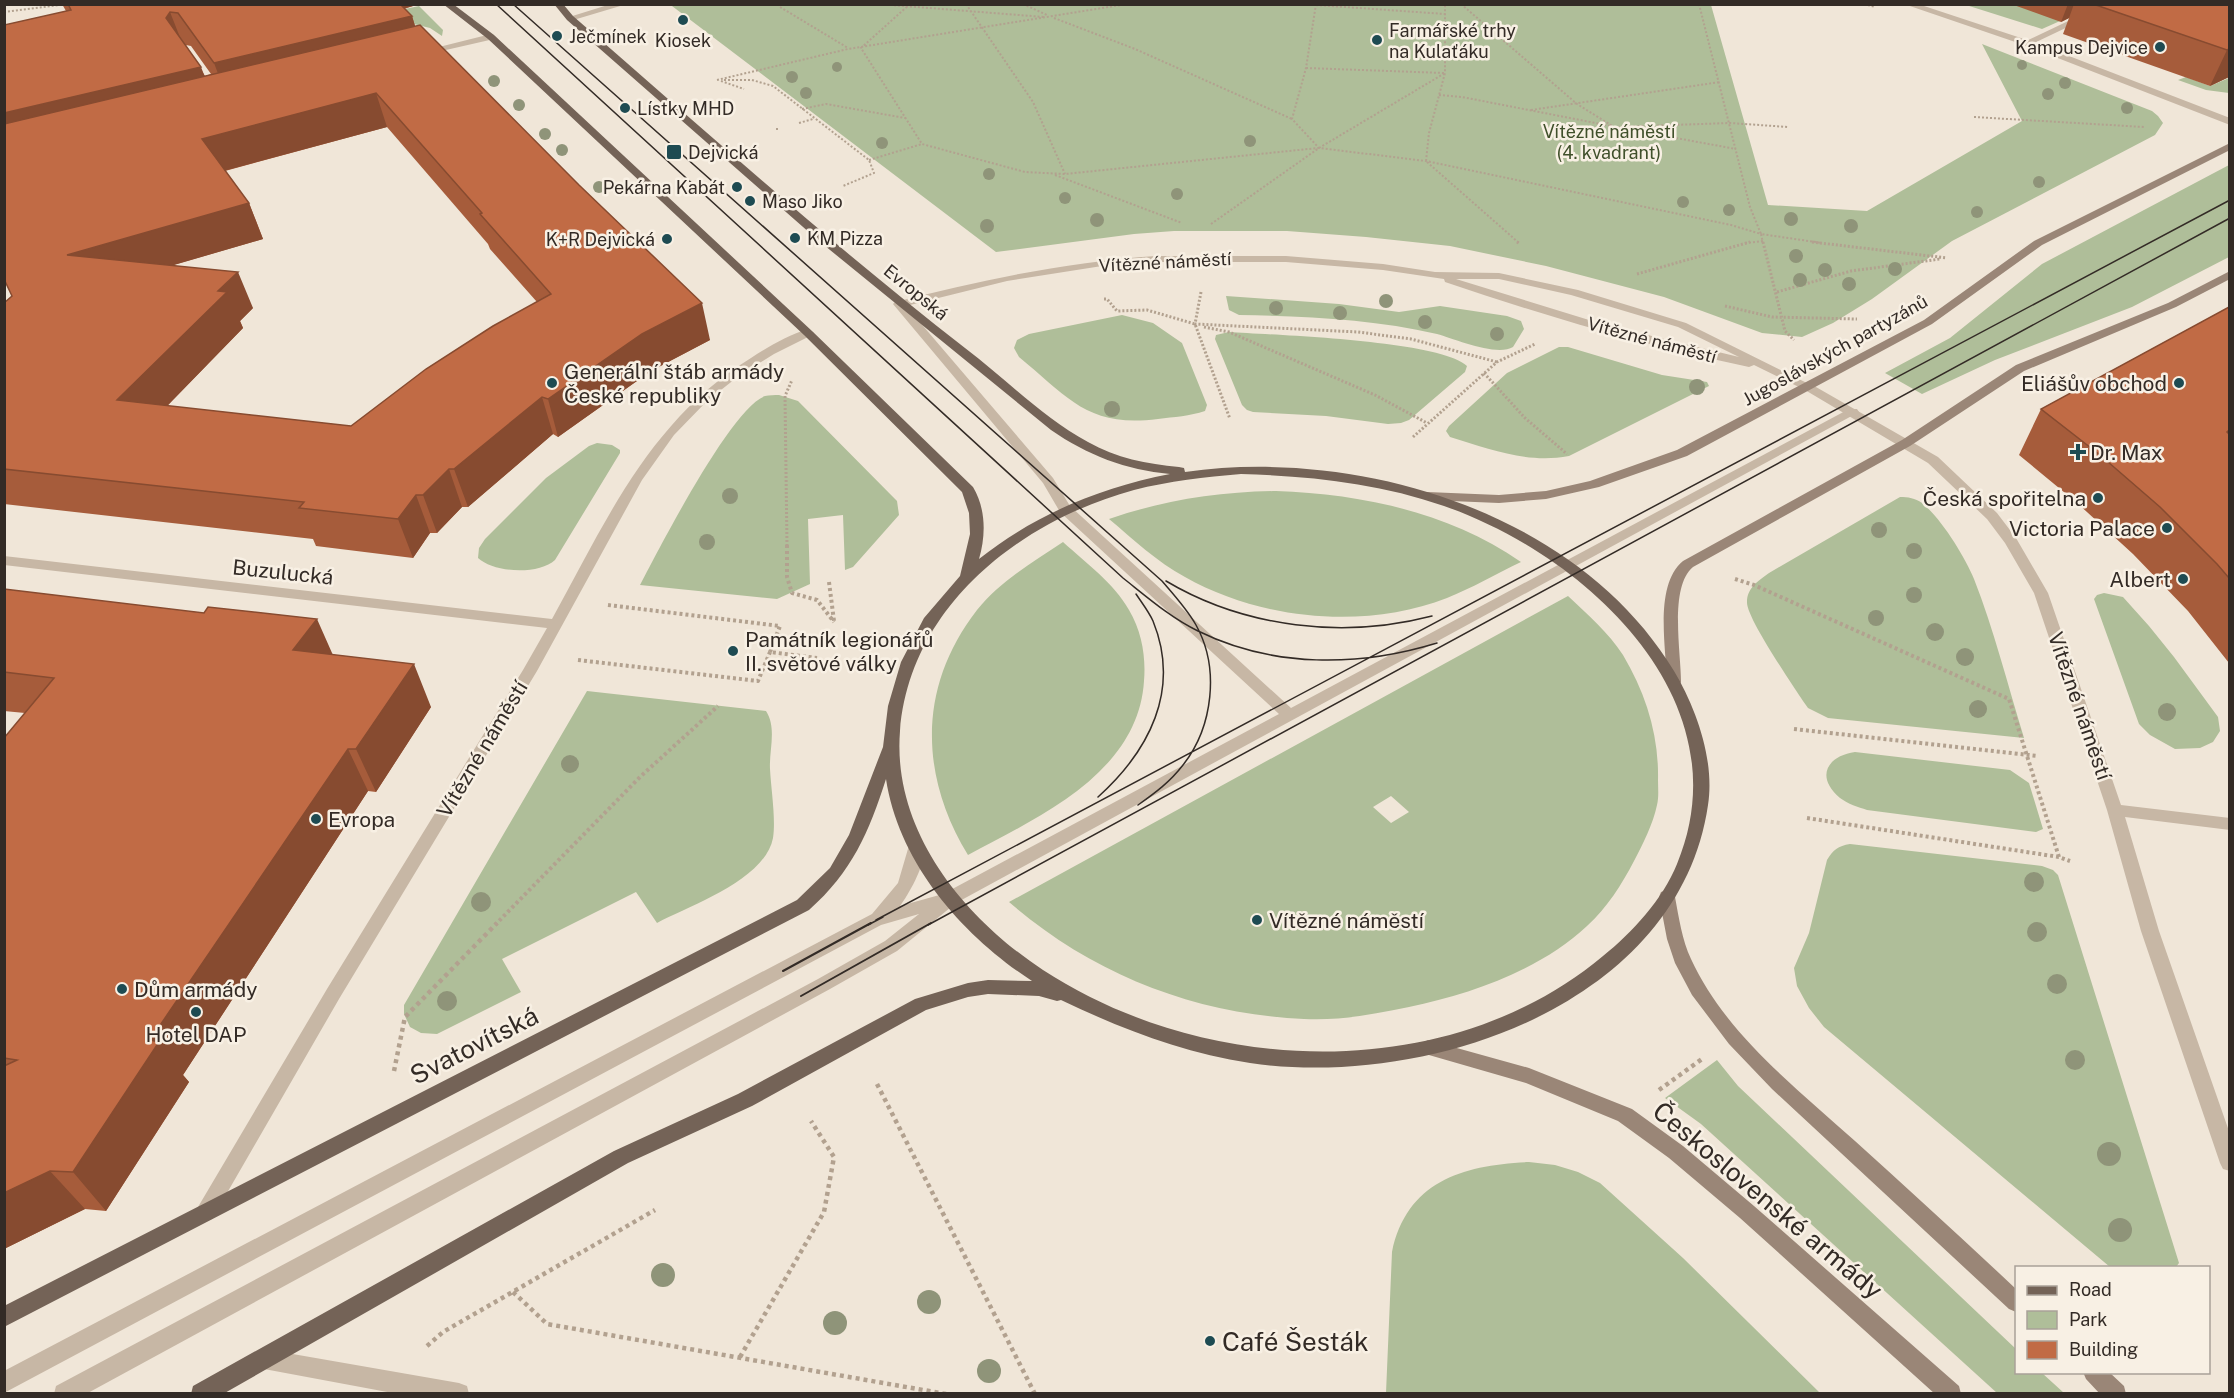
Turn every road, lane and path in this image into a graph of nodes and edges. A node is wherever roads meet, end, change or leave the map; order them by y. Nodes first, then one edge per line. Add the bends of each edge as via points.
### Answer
1 (67, 4) edge
2 (447, 4) edge
3 (558, 4) edge
4 (623, 4) edge
5 (754, 4) edge
6 (966, 4) edge
7 (1023, 4) edge
8 (1127, 4) edge
9 (1445, 4) edge
10 (1461, 4) edge
11 (1700, 4) edge
12 (1908, 4) edge
13 (2112, 4) edge
14 (778, 5) edge
15 (909, 5) edge
16 (1316, 5) edge
17 (969, 11) junction
18 (4, 12) edge
19 (1445, 14) junction
20 (1052, 17) junction
21 (570, 18) junction
22 (983, 28) junction
23 (491, 37) junction
24 (2026, 43) junction
25 (861, 48) junction
26 (848, 49) junction
27 (408, 56) edge
28 (1306, 68) junction
29 (1445, 73) junction
30 (717, 80) junction
31 (1720, 82) junction
32 (744, 89) dead end
33 (1439, 95) junction
34 (1577, 104) junction
35 (801, 110) junction
36 (1527, 110) junction
37 (1974, 117) dead end
38 (814, 118) junction
39 (905, 118) junction
40 (1292, 119) junction
41 (2229, 122) edge
42 (799, 123) dead end
43 (1730, 123) junction
44 (1614, 127) junction
45 (1788, 127) dead end
46 (2151, 128) dead end
47 (922, 144) junction
48 (2229, 146) edge
49 (1319, 148) junction
50 (1736, 149) junction
51 (869, 160) junction
52 (1426, 161) junction
53 (1051, 174) junction
54 (1065, 174) junction
55 (843, 186) dead end
56 (1211, 224) dead end
57 (1191, 226) dead end
58 (1761, 234) junction
59 (1764, 241) junction
60 (1524, 248) dead end
61 (2229, 274) edge
62 (1435, 275) junction
63 (1631, 276) dead end
64 (1202, 285) dead end
65 (1777, 292) junction
66 (1101, 300) dead end
67 (899, 304) junction
68 (1714, 304) dead end
69 (1783, 318) junction
70 (1866, 319) dead end
71 (1195, 324) junction
72 (808, 333) junction
73 (1541, 341) dead end
74 (1796, 342) dead end
75 (1497, 362) junction
76 (1769, 367) junction
77 (1484, 373) junction
78 (795, 375) dead end
79 (1809, 387) junction
80 (1853, 412) junction
81 (1230, 419) dead end
82 (1427, 423) junction
83 (1413, 437) dead end
84 (1906, 442) junction
85 (1569, 456) dead end
86 (1203, 473) junction
87 (1427, 496) junction
88 (1065, 509) junction
89 (4, 560) edge
90 (1568, 565) junction
91 (967, 577) junction
92 (1734, 579) dead end
93 (829, 582) dead end
94 (607, 605) dead end
95 (556, 624) junction
96 (770, 652) junction
97 (817, 658) dead end
98 (574, 660) dead end
99 (1674, 682) junction
100 (718, 706) dead end
101 (1290, 715) junction
102 (1794, 729) dead end
103 (890, 745) junction
104 (2029, 756) junction
105 (2038, 756) dead end
106 (2115, 810) junction
107 (1807, 818) dead end
108 (2229, 824) edge
109 (916, 846) junction
110 (2059, 856) junction
111 (2070, 861) dead end
112 (1667, 897) junction
113 (950, 898) junction
114 (876, 920) junction
115 (1069, 997) junction
116 (1428, 1048) junction
117 (1709, 1053) dead end
118 (392, 1080) dead end
119 (878, 1084) dead end
120 (1658, 1091) dead end
121 (811, 1121) dead end
122 (2229, 1163) edge
123 (655, 1210) dead end
124 (205, 1213) junction
125 (513, 1292) junction
126 (2015, 1301) edge
127 (4, 1317) edge
128 (426, 1347) dead end
129 (740, 1358) junction
130 (264, 1359) junction
131 (2096, 1374) edge
132 (4, 1383) edge
133 (64, 1394) edge
134 (201, 1394) edge
135 (459, 1394) edge
136 (946, 1394) edge
137 (1035, 1394) edge
138 (1951, 1394) edge
139 (2116, 1394) edge

1 - 18 path
2 - 23 main road
3 - 21 main road, Evropská
4 - 21 street
5 - 14 path
6 - 17 path
7 - 20 path
8 - 20 path
9 - 19 path
10 - 34 path
11 - 31 path
12 - 24 street
13 - 24 street
14 - 15 path
14 - 26 path
15 - 17 path
15 - 25 path
16 - 19 path
16 - 28 path
17 - 20 path
17 - 22 path
19 - 29 path
20 - 22 path
20 - 40 path via 1195,74
21 - 67 main road, Evropská
22 - 25 path
22 - 54 path via 1033,102
23 - 27 street
23 - 72 main road
24 - 41 street
25 - 26 path
25 - 39 path
26 - 30 path
28 - 29 path
28 - 40 path
29 - 33 path
29 - 49 path
30 - 32 path
30 - 35 path via 752,80 773,86
31 - 34 path
31 - 43 path
33 - 36 path
33 - 52 path
34 - 36 path
34 - 44 path
35 - 38 path
35 - 39 path via 826,104
36 - 44 path
37 - 46 path
38 - 42 path
38 - 51 path
39 - 47 path
40 - 49 path
43 - 44 path
43 - 45 path
43 - 50 path
44 - 50 path
47 - 51 path
47 - 53 path via 1025,172
48 - 79 main road, Jugoslávských partyzánů via 2038,243 1928,322
49 - 52 path
49 - 54 path
49 - 56 path
50 - 58 path
51 - 55 path via 874,173
52 - 58 path
52 - 60 path
53 - 54 path
53 - 57 path
58 - 59 path
58 - 65 path via 1947,258 1851,272
59 - 63 path via 1752,241
59 - 65 path
61 - 84 main road via 2162,310 2020,368
62 - 67 street, Vítězné náměstí via 1309,260 1156,259 1007,278
62 - 76 street, Vítězné náměstí via 1678,350
62 - 76 street, Vítězné náměstí via 1499,276 1574,292 1682,325
64 - 71 path
65 - 69 path
66 - 71 path via 1107,299 1117,311 1147,310
67 - 86 main road, Evropská via 998,378 1061,433 1085,447 1140,465
67 - 88 street via 1048,481
68 - 69 path
69 - 70 path
69 - 74 path via 1785,332
71 - 75 path via 1358,332 1411,339
71 - 81 path
71 - 82 path via 1229,332 1375,395
72 - 91 main road via 968,490 979,526
72 - 95 street, Vítězné náměstí via 736,372 670,432 636,479
73 - 75 path
75 - 77 path
76 - 79 street, Vítězné náměstí
77 - 82 path
77 - 85 path via 1525,418
78 - 93 path via 785,396 787,578 792,593 817,600 834,622
79 - 80 street, Vítězné náměstí
79 - 87 main road, Jugoslávských partyzánů via 1682,453 1594,484 1546,495 1499,499
80 - 84 street, Vítězné náměstí
80 - 90 street
82 - 83 path
84 - 99 main road via 1682,568 1673,598
84 - 106 street, Vítězné náměstí via 1942,468 2012,541 2041,593
86 - 87 main road via 1316,473
86 - 88 main road via 1151,481
87 - 90 main road via 1519,535
88 - 91 main road via 1007,542
88 - 101 street
89 - 95 street, Buzulucká
90 - 99 main road via 1619,608 1653,648
90 - 101 street
91 - 103 main road via 940,605 902,671
92 - 104 path via 2009,699
94 - 96 path via 780,626
95 - 124 street, Vítězné náměstí
96 - 97 path
96 - 98 path via 758,681
99 - 112 main road via 1692,725 1702,789 1698,826 1687,862
100 - 118 path via 640,777 405,1017
101 - 113 street
102 - 104 path
103 - 109 main road via 899,802
103 - 124 main road, Svatovítská via 852,848 831,881 803,905
104 - 105 path
104 - 110 path
106 - 108 street
106 - 122 street, Vítězné náměstí via 2150,931
107 - 110 path
109 - 113 main road
109 - 114 street via 914,867 906,887
110 - 111 path
112 - 116 main road via 1628,946 1574,989 1506,1024
112 - 126 main road via 1673,934 1684,963 1733,1036 1807,1110
113 - 114 street
113 - 115 main road via 984,936
113 - 133 street via 891,946 824,984
114 - 132 street
115 - 116 main road via 1132,1025 1241,1054 1304,1059 1368,1058
115 - 130 main road via 1039,989 988,987 921,1004 745,1100 621,1157
116 - 138 main road, Československé armády via 1529,1076 1625,1115 1748,1212
117 - 120 path
119 - 137 path
121 - 129 path via 834,1157 824,1212
123 - 125 path
124 - 127 main road, Svatovítská
125 - 128 path via 443,1332
125 - 129 path via 547,1324
129 - 136 path
130 - 134 main road
130 - 135 street
131 - 139 main road

